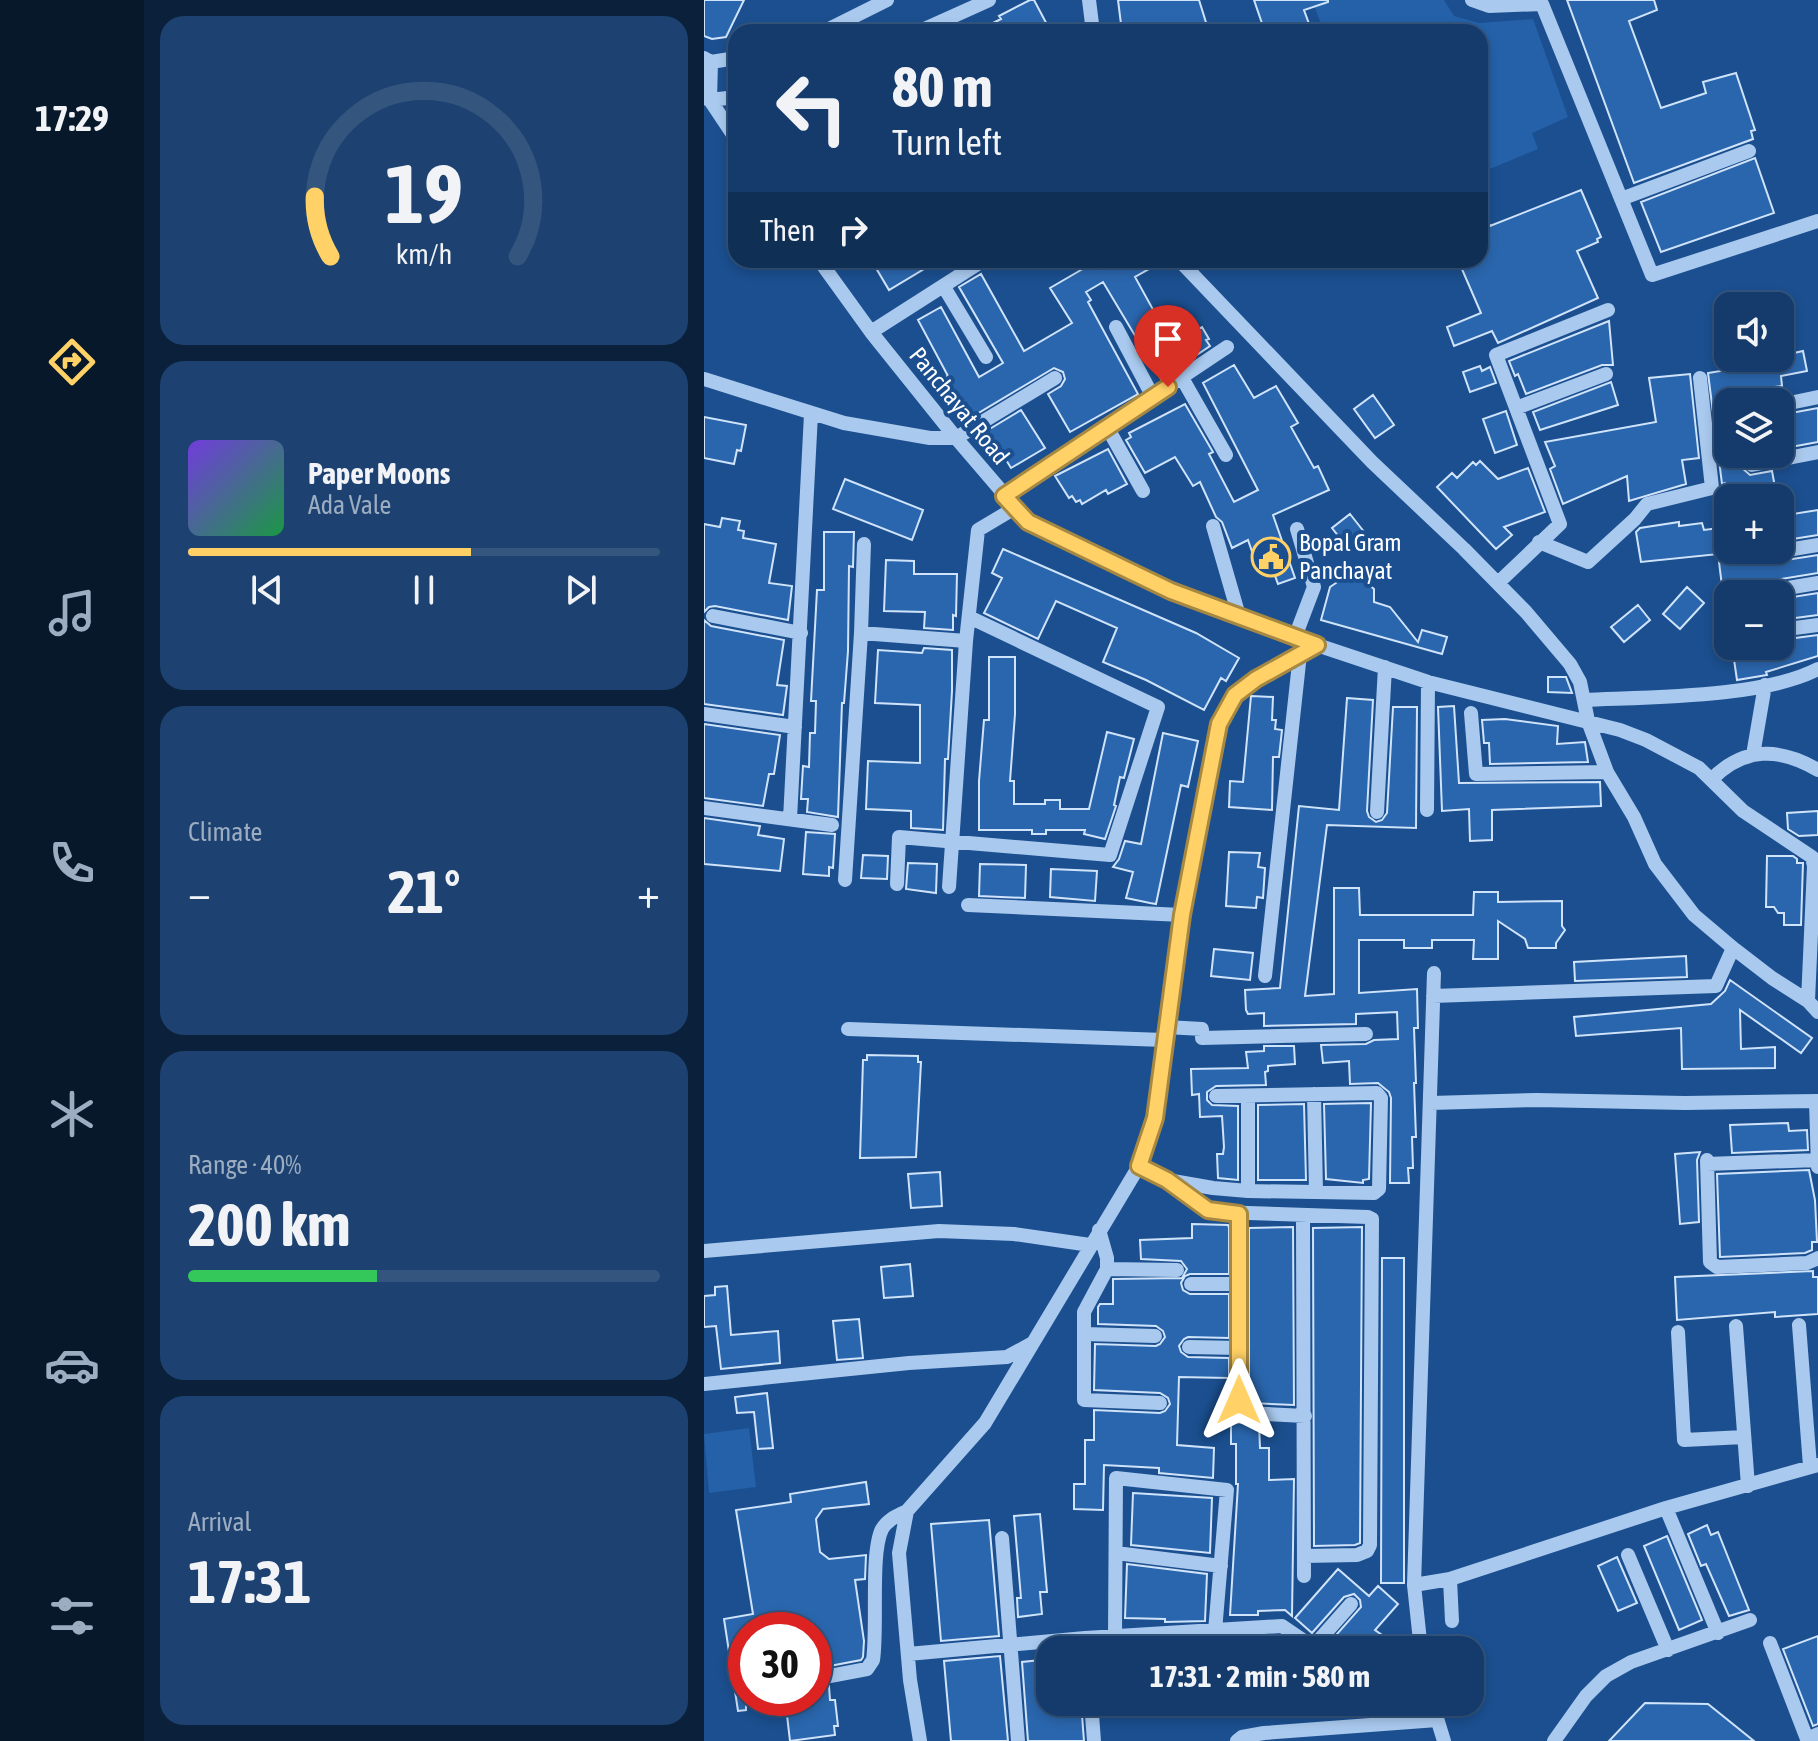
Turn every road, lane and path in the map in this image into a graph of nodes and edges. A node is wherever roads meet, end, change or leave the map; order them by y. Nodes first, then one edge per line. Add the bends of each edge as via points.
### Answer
1 (887, 0) edge
2 (989, 0) edge
3 (1089, 0) edge
4 (1472, 0) edge
5 (839, 24) edge
6 (936, 24) edge
7 (1092, 24) edge
8 (728, 59) edge
9 (708, 60) edge
10 (728, 98) edge
11 (707, 99) edge
12 (728, 128) edge
13 (1749, 151) dead end
14 (1621, 199) junction
15 (1818, 223) edge
16 (825, 268) edge
17 (972, 268) edge
18 (1187, 268) edge
19 (944, 287) junction
20 (1608, 310) dead end
21 (1116, 327) dead end
22 (871, 332) junction
23 (1227, 347) dead end
24 (986, 357) dead end
25 (1606, 374) dead end
26 (1055, 378) dead end
27 (1182, 378) junction
28 (1700, 378) dead end
29 (704, 379) edge
30 (1153, 397) junction
31 (1818, 397) edge
32 (1794, 402) edge
33 (1516, 408) junction
34 (811, 414) junction
35 (1107, 427) junction
36 (956, 438) junction
37 (1818, 452) edge
38 (1226, 455) dead end
39 (1794, 457) edge
40 (1143, 491) dead end
41 (1004, 496) junction
42 (1015, 508) junction
43 (1213, 526) dead end
44 (1297, 529) dead end
45 (1539, 542) junction
46 (864, 544) dead end
47 (1818, 545) edge
48 (1794, 549) edge
49 (1499, 582) junction
50 (1818, 583) edge
51 (1794, 587) edge
52 (713, 616) dead end
53 (1239, 616) junction
54 (969, 617) junction
55 (1818, 625) edge
56 (1794, 628) edge
57 (801, 633) junction
58 (861, 633) junction
59 (1295, 637) junction
60 (966, 641) junction
61 (1317, 645) junction
62 (1300, 654) junction
63 (1385, 667) junction
64 (1818, 669) edge
65 (1428, 682) junction
66 (1765, 685) junction
67 (1584, 700) junction
68 (1471, 713) dead end
69 (704, 714) edge
70 (1588, 721) junction
71 (795, 727) junction
72 (1753, 755) junction
73 (1818, 770) edge
74 (1607, 772) junction
75 (1712, 779) junction
76 (704, 808) edge
77 (1427, 810) dead end
78 (1377, 812) dead end
79 (790, 819) junction
80 (832, 825) dead end
81 (952, 839) junction
82 (1815, 857) edge
83 (845, 880) dead end
84 (897, 884) dead end
85 (949, 887) dead end
86 (968, 905) dead end
87 (1182, 915) junction
88 (1733, 948) junction
89 (1434, 973) dead end
90 (1265, 976) dead end
91 (1433, 996) junction
92 (1813, 1006) edge
93 (848, 1029) dead end
94 (1165, 1034) junction
95 (1366, 1034) dead end
96 (1314, 1094) junction
97 (1216, 1096) dead end
98 (1248, 1096) junction
99 (1817, 1101) edge
100 (1431, 1103) junction
101 (1818, 1160) edge
102 (1139, 1166) junction
103 (1818, 1167) edge
104 (1167, 1180) junction
105 (1248, 1191) junction
106 (1316, 1192) junction
107 (1239, 1214) junction
108 (1303, 1216) junction
109 (1099, 1230) junction
110 (1090, 1245) junction
111 (704, 1251) edge
112 (1818, 1258) edge
113 (1107, 1269) junction
114 (1177, 1270) dead end
115 (1191, 1284) dead end
116 (1239, 1284) junction
117 (1799, 1325) dead end
118 (1736, 1326) dead end
119 (1678, 1332) dead end
120 (1084, 1334) junction
121 (1155, 1336) dead end
122 (1032, 1344) junction
123 (1189, 1347) dead end
124 (1239, 1348) junction
125 (704, 1384) edge
126 (1160, 1403) dead end
127 (1305, 1416) junction
128 (1744, 1437) junction
129 (1814, 1466) edge
130 (1748, 1486) junction
131 (1666, 1508) junction
132 (907, 1511) junction
133 (1002, 1538) dead end
134 (1116, 1553) junction
135 (1628, 1555) dead end
136 (1304, 1556) junction
137 (1221, 1566) junction
138 (1304, 1576) dead end
139 (1450, 1579) junction
140 (1414, 1585) junction
141 (1351, 1604) dead end
142 (1750, 1620) dead end
143 (1452, 1621) dead end
144 (1215, 1631) junction
145 (1718, 1633) junction
146 (1115, 1636) joint
147 (1419, 1636) edge
148 (1770, 1643) dead end
149 (1010, 1644) junction
150 (1036, 1644) edge
151 (1668, 1650) junction
152 (908, 1654) junction
153 (832, 1676) edge
154 (1092, 1716) edge
155 (1436, 1716) edge
156 (1437, 1720) junction
157 (1818, 1734) edge
158 (920, 1741) edge
159 (1018, 1741) edge
160 (1094, 1741) edge
161 (1237, 1741) edge
162 (1444, 1741) edge
163 (1554, 1741) edge

1 - 5 street
2 - 6 street
3 - 7 street
4 - 14 street via 1489,6 1542,4
8 - 9 street
9 - 11 street
10 - 11 street
11 - 12 street
13 - 14 street
14 - 15 street via 1652,275
16 - 22 street, Panchayat Road
17 - 19 street
18 - 49 street via 1372,462
19 - 22 street
19 - 24 street
20 - 33 street via 1496,355
21 - 30 street
22 - 36 street, Panchayat Road
23 - 27 street
25 - 33 street
26 - 36 street
27 - 30 street
27 - 38 street
28 - 45 street via 1712,488 1647,504 1588,562
29 - 34 street
30 - 35 street
31 - 32 street
33 - 45 street via 1560,524
34 - 36 street via 898,433
34 - 57 street
35 - 40 street
35 - 41 street
36 - 41 street, Panchayat Road
37 - 39 street
41 - 42 street, Panchayat Road
42 - 53 street, Panchayat Road via 1028,522 1142,578
42 - 54 street via 978,530
43 - 53 street
44 - 59 street via 1314,587
45 - 49 street
46 - 58 street
47 - 48 street
49 - 67 street via 1570,664
50 - 51 street
52 - 57 street
53 - 59 street, Panchayat Road
54 - 60 street
54 - 81 street via 1158,707 1110,855
55 - 56 street
57 - 71 street
58 - 60 street
58 - 83 street
59 - 61 street, Panchayat Road
60 - 81 street
61 - 62 street
61 - 63 street, Panchayat Road
62 - 87 street via 1235,695 1219,724
62 - 90 street
63 - 65 street, Panchayat Road
63 - 78 street
64 - 66 street
65 - 70 street, Panchayat Road
65 - 77 street
66 - 67 street
66 - 72 street
67 - 70 street
68 - 74 street via 1476,774
69 - 71 street
70 - 74 street
70 - 75 street, Panchayat Road via 1646,740
71 - 79 street
72 - 73 street via 1795,758
72 - 75 street
74 - 88 street via 1655,864 1694,915
75 - 82 street, Panchayat Road via 1743,811
76 - 79 street
79 - 80 street
81 - 84 street via 899,837
81 - 85 street
82 - 92 street
86 - 87 street
87 - 94 street
88 - 91 street via 1716,986
88 - 92 street
89 - 91 street
91 - 100 street
93 - 94 street
94 - 95 street via 1202,1029 1202,1038
94 - 102 street via 1155,1118
96 - 98 street
96 - 106 street
96 - 106 street via 1377,1093 1381,1098 1379,1189
97 - 98 street
98 - 105 street
99 - 100 street
99 - 101 street
100 - 140 street
101 - 103 street
101 - 112 street via 1707,1162 1710,1262 1717,1267 1807,1263
102 - 104 street
102 - 109 street
104 - 105 street
104 - 107 street via 1208,1210
105 - 106 street
107 - 108 street
107 - 116 street
108 - 127 street
108 - 136 street via 1368,1217 1372,1222 1370,1545 1357,1555
109 - 110 street
109 - 113 street
110 - 111 street via 939,1231
110 - 122 street
113 - 114 street
113 - 120 street via 1084,1312
115 - 116 street
116 - 124 street
117 - 129 street
118 - 128 street
119 - 128 street via 1684,1440
120 - 121 street
120 - 126 street via 1084,1400
122 - 125 street via 1007,1357
122 - 132 street via 985,1423
123 - 124 street
124 - 127 street via 1242,1408 1257,1415
127 - 136 street
128 - 130 street
129 - 130 street
130 - 131 street
131 - 139 street
131 - 145 street
132 - 152 street via 899,1553
132 - 153 street via 889,1519 881,1531 873,1660 867,1669
133 - 149 street
134 - 137 street
134 - 137 street via 1116,1478 1227,1490
134 - 146 street
135 - 151 street
136 - 138 street
137 - 144 street
139 - 140 street
139 - 143 street
140 - 147 street
141 - 144 street via 1313,1647 1282,1626
142 - 145 street
144 - 146 street
145 - 151 street
148 - 157 street via 1807,1739
149 - 150 street
149 - 152 street
149 - 159 street
151 - 163 street via 1606,1676
152 - 158 street
154 - 160 street
155 - 156 street
156 - 161 street via 1264,1733
156 - 162 street

